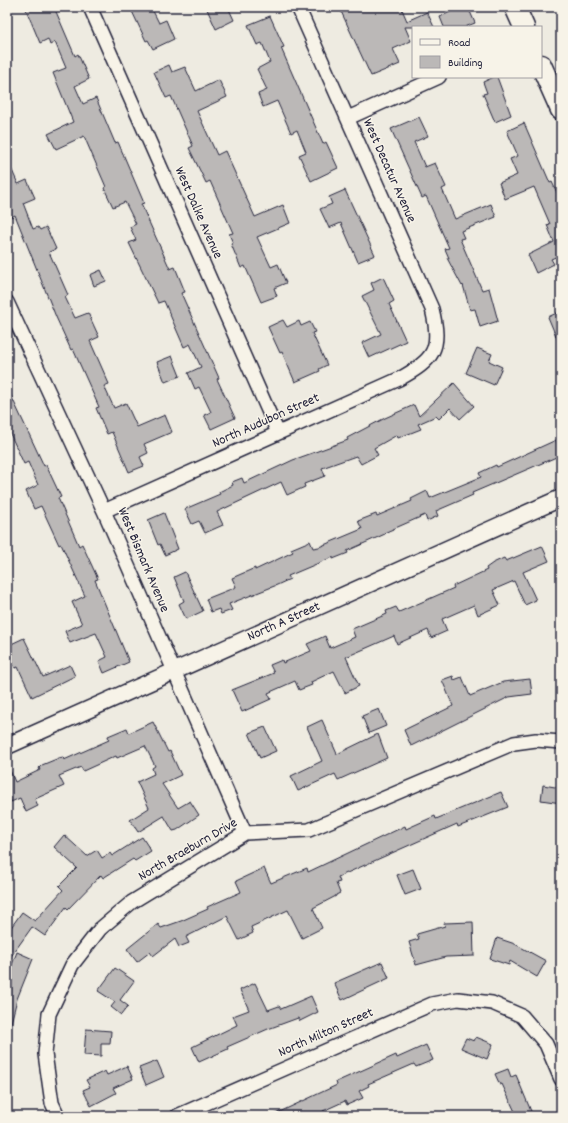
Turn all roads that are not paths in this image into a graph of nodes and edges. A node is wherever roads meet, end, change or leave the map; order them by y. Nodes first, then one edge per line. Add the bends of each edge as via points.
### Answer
1 (90, 7) edge
2 (298, 7) edge
3 (514, 7) edge
4 (524, 26) edge
5 (542, 67) edge
6 (437, 78) edge
7 (561, 110) edge
8 (348, 118) junction
9 (7, 302) edge
10 (434, 350) joint
11 (278, 433) junction
12 (561, 498) edge
13 (104, 512) junction
14 (173, 672) junction
15 (561, 742) edge
16 (8, 744) edge
17 (245, 833) junction
18 (561, 1079) edge
19 (58, 1116) edge
20 (177, 1116) edge

1 - 11 street, West Dalke Avenue
2 - 8 street, West Decatur Avenue
3 - 4 main road
5 - 7 main road
6 - 8 street
8 - 10 street, West Decatur Avenue via 432,308 437,329
9 - 13 street, West Bismark Avenue
10 - 11 street, North Audubon Street via 421,367
11 - 13 street, North Audubon Street
12 - 14 street, North A Street
13 - 14 street, West Bismark Avenue
14 - 16 street, North A Street
14 - 17 street, West Bismark Avenue
15 - 17 street, North Braeburn Drive via 536,740 514,743 309,830
17 - 19 street, North Braeburn Drive via 132,902 100,929 72,965 49,1014 45,1054 52,1103
18 - 20 street, North Milton Street via 546,1044 522,1016 492,1003 458,999 432,1004

